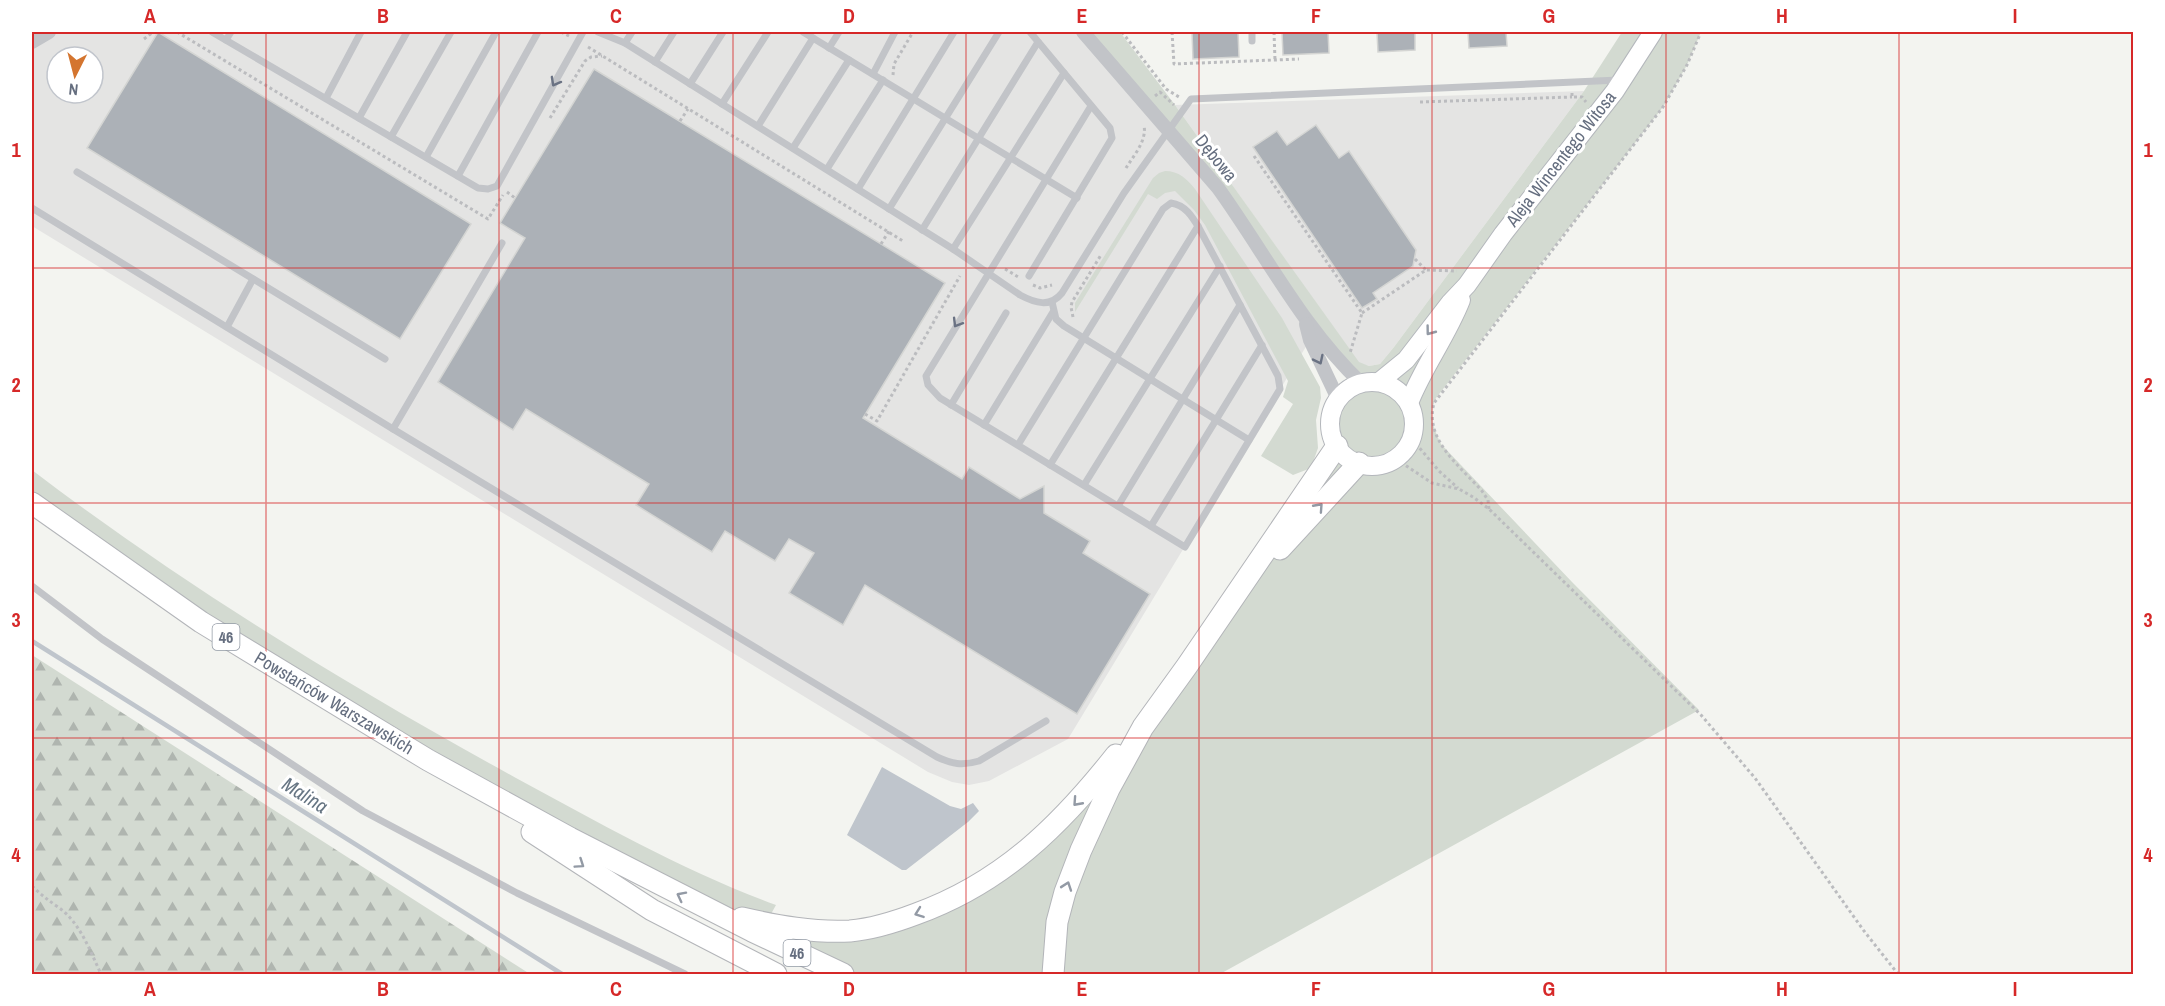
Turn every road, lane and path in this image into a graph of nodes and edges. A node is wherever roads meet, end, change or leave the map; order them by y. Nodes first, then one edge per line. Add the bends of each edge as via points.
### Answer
1 (49, 32) edge
2 (153, 32) edge
3 (212, 32) edge
4 (231, 32) edge
5 (361, 32) edge
6 (407, 32) edge
7 (451, 32) edge
8 (496, 32) edge
9 (538, 32) edge
10 (561, 32) edge
11 (584, 32) edge
12 (598, 32) edge
13 (632, 32) edge
14 (674, 32) edge
15 (723, 32) edge
16 (768, 32) edge
17 (803, 32) edge
18 (839, 32) edge
19 (913, 32) edge
20 (954, 32) edge
21 (999, 32) edge
22 (1030, 32) edge
23 (1083, 32) edge
24 (1122, 32) edge
25 (1172, 32) edge
26 (1252, 32) edge
27 (1274, 32) edge
28 (1653, 32) edge
29 (1701, 32) edge
30 (891, 33) edge
31 (813, 38) junction
32 (144, 39) dead end
33 (226, 40) junction
34 (578, 41) junction
35 (1252, 41) dead end
36 (32, 42) edge
37 (1038, 42) junction
38 (625, 44) junction
39 (830, 48) junction
40 (1299, 59) dead end
41 (849, 60) junction
42 (1275, 60) junction
43 (655, 62) junction
44 (894, 63) dead end
45 (1064, 73) junction
46 (873, 74) junction
47 (883, 80) junction
48 (1623, 80) junction
49 (690, 84) junction
50 (1179, 97) dead end
51 (326, 98) junction
52 (913, 99) junction
53 (722, 104) junction
54 (1091, 106) junction
55 (688, 109) junction
56 (359, 118) junction
57 (945, 118) junction
58 (680, 122) dead end
59 (758, 126) junction
60 (1168, 129) junction
61 (392, 137) junction
62 (979, 138) junction
63 (794, 148) junction
64 (1254, 156) dead end
65 (426, 157) junction
66 (1011, 158) junction
67 (827, 169) junction
68 (77, 172) dead end
69 (459, 176) junction
70 (1046, 179) junction
71 (858, 189) junction
72 (505, 191) dead end
73 (515, 198) dead end
74 (1077, 198) junction
75 (32, 208) edge
76 (889, 209) junction
77 (1198, 226) junction
78 (922, 230) junction
79 (889, 231) junction
80 (903, 241) dead end
81 (502, 243) dead end
82 (881, 244) dead end
83 (953, 249) junction
84 (1415, 259) dead end
85 (1220, 266) junction
86 (1426, 270) junction
87 (987, 273) junction
88 (960, 276) dead end
89 (1029, 276) dead end
90 (1462, 278) junction
91 (253, 279) junction
92 (1052, 302) junction
93 (1240, 305) junction
94 (1053, 312) junction
95 (1006, 313) dead end
96 (1362, 313) junction
97 (1305, 319) junction
98 (227, 327) junction
99 (1083, 339) junction
100 (1262, 345) junction
101 (1116, 358) junction
102 (1348, 358) dead end
103 (385, 359) dead end
104 (1149, 379) junction
105 (1379, 382) junction
106 (1361, 383) junction
107 (1338, 399) junction
108 (1183, 400) junction
109 (1409, 403) junction
110 (951, 405) junction
111 (865, 414) dead end
112 (1216, 419) junction
113 (984, 425) junction
114 (393, 429) junction
115 (1249, 440) junction
116 (1412, 440) junction
117 (1018, 445) junction
118 (1337, 446) junction
119 (1396, 459) junction
120 (1359, 463) junction
121 (1050, 465) junction
122 (1084, 485) junction
123 (1458, 489) junction
124 (32, 503) edge
125 (1118, 506) junction
126 (1489, 509) junction
127 (1151, 526) junction
128 (1248, 578) junction
129 (32, 586) edge
130 (1046, 722) dead end
131 (1143, 726) junction
132 (428, 760) junction
133 (32, 886) edge
134 (709, 910) junction
135 (101, 975) edge
136 (685, 975) edge
137 (776, 975) edge
138 (843, 975) edge
139 (1053, 975) edge
140 (1898, 975) edge

1 - 36 street
2 - 32 path
3 - 33 lane
4 - 33 lane
5 - 51 lane
6 - 56 lane
7 - 61 lane
8 - 65 lane
9 - 69 lane
10 - 34 path
11 - 34 lane
12 - 38 lane
13 - 38 lane
14 - 43 lane
15 - 49 lane
16 - 53 lane
17 - 31 lane
18 - 39 lane
19 - 44 path
20 - 52 lane
21 - 57 lane
22 - 37 lane
23 - 60 street, Dębowa
24 - 50 path via 1166,89
25 - 42 path via 1174,64
26 - 35 lane
27 - 42 path
28 - 48 street, Aleja Wincentego Witosa
29 - 126 path via 1663,107 1434,403 1431,420 1440,445 1482,491
30 - 46 lane
31 - 39 lane
31 - 59 lane
33 - 51 lane
34 - 55 path
34 -> 69 lane via 497,186 478,188
37 - 45 lane
37 - 62 lane
38 - 43 lane
39 - 41 lane
40 - 42 path
41 - 46 lane
41 - 63 lane
43 - 49 lane
45 - 54 lane
45 - 66 lane
46 - 47 lane
47 - 52 lane
47 - 67 lane
48 - 60 lane via 1191,99
48 - 90 street, Aleja Wincentego Witosa via 1503,234
49 - 53 lane
51 - 56 lane
52 - 57 lane
52 - 71 lane
53 - 59 lane
54 - 70 lane
54 - 74 lane via 1110,128 1112,138
55 - 58 path
55 - 79 path
56 - 61 lane
57 - 62 lane
57 - 76 lane
59 - 63 lane
60 - 92 lane via 1062,293
60 - 97 street, Dębowa via 1236,213
61 - 65 lane
62 - 66 lane
62 - 78 lane
63 - 67 lane
64 - 96 path
65 - 69 lane
66 - 70 lane
66 - 83 lane
67 - 71 lane
68 - 91 lane
70 - 74 lane
70 - 87 lane
71 - 76 lane
72 - 73 path
74 - 89 lane
75 - 98 lane
76 - 78 lane
77 - 85 lane
77 - 99 lane via 1181,205 1166,205
77 - 101 lane
78 - 83 lane
79 - 80 path
79 - 82 path
81 - 114 lane
83 - 87 lane
84 - 86 path
85 - 93 lane
85 - 104 lane
86 - 90 path
86 - 96 path
87 - 92 lane via 1030,301
87 -> 110 lane via 926,376 932,392
88 - 111 path via 877,421
90 -> 105 street, Aleja Wincentego Witosa via 1450,303 1406,360
90 - 109 street, Aleja Wincentego Witosa via 1451,325
91 - 98 lane
91 - 103 lane
92 - 94 lane
93 - 100 lane
93 - 108 lane
94 - 99 lane via 1056,319
94 - 113 lane
95 - 110 lane
96 - 102 path
97 - 106 street, Dębowa
97 -> 107 street, Dębowa via 1310,340
98 - 114 lane
99 - 101 lane
99 - 117 lane
100 - 112 lane
100 - 115 lane via 1278,376 1280,389
101 - 104 lane
101 - 121 lane
104 - 108 lane
104 - 122 lane
105 - 106 street
105 - 109 street via 1397,389
106 - 107 street
107 - 118 street via 1330,423
108 - 112 lane
108 - 125 lane
109 - 116 street via 1414,415
110 - 113 lane
112 - 115 lane
112 - 127 lane
113 - 117 lane
114 - 130 lane via 937,757 954,764 978,761
115 - 127 lane via 1185,547
116 - 119 street
116 - 123 path
117 - 121 lane
118 - 120 street
118 - 128 main road
119 - 120 street via 1378,465
119 - 123 path via 1432,483
128 -> 120 main road
121 - 122 lane
122 - 125 lane
123 - 126 path
124 - 132 main road, Powstańców Warszawskich / 46 via 201,622
125 - 127 lane
126 - 140 path via 1701,716 1755,778
128 - 131 main road
129 - 136 lane via 102,639 363,810 517,893
131 -> 134 main road via 1041,839 999,872 931,909 850,931 774,924
139 -> 131 main road via 1057,922 1071,874 1109,789
134 -> 132 main road, Powstańców Warszawskich / 46
132 -> 137 main road, Powstańców Warszawskich / 46 via 635,900
133 - 135 path via 74,924
134 - 138 main road, Powstańców Warszawskich / 46

